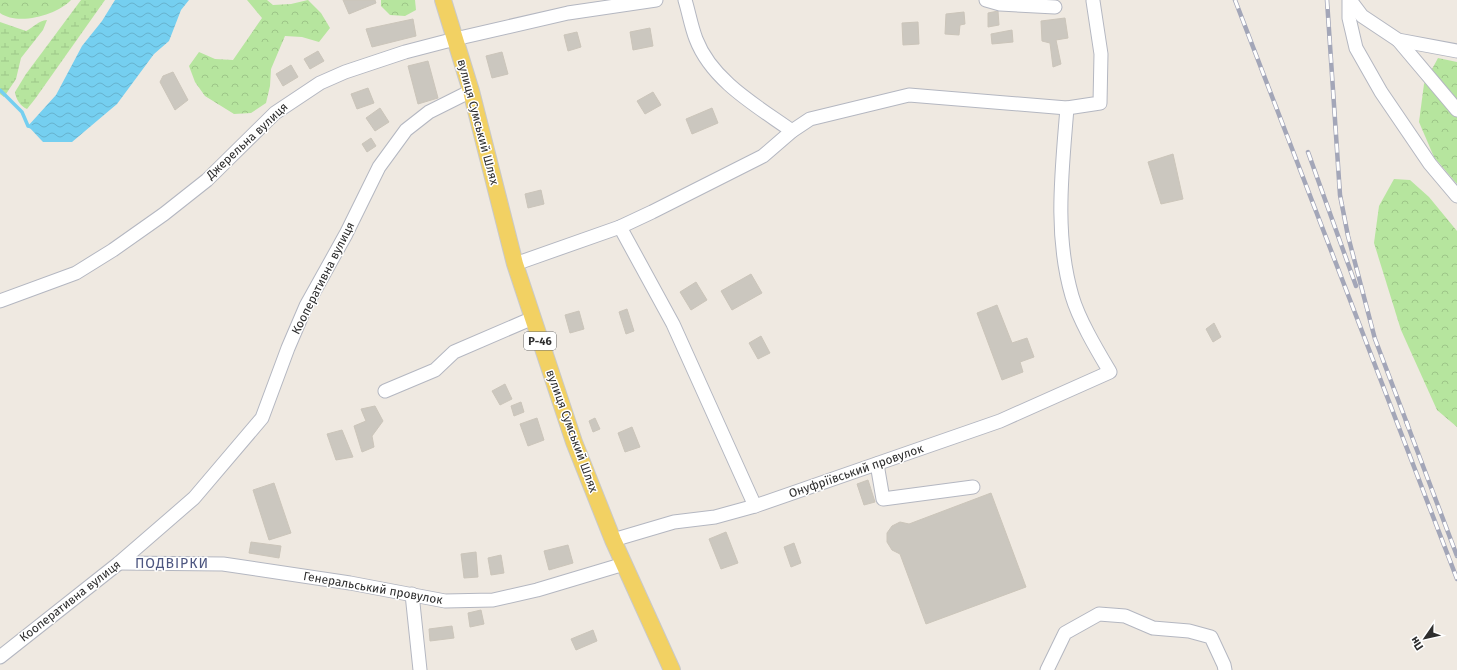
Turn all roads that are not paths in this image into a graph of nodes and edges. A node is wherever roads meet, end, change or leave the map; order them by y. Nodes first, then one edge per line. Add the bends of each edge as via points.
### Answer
1 (443, 0) edge
2 (656, 0) edge
3 (685, 0) edge
4 (986, 0) edge
5 (1349, 0) edge
6 (1093, 1) dead end
7 (1055, 7) dead end
8 (455, 39) junction
9 (1398, 40) junction
10 (1457, 51) edge
11 (470, 90) junction
12 (1067, 108) junction
13 (1457, 110) edge
14 (792, 131) junction
15 (1457, 196) edge
16 (620, 227) junction
17 (516, 264) junction
18 (0, 301) edge
19 (532, 318) junction
20 (385, 391) dead end
21 (877, 468) junction
22 (973, 487) dead end
23 (755, 506) junction
24 (614, 540) junction
25 (119, 563) junction
26 (624, 564) junction
27 (412, 594) junction
28 (0, 657) edge
29 (420, 670) edge
30 (672, 670) edge
31 (1047, 670) edge
32 (1225, 670) edge

1 - 8 main road, вулиця Сумський Шлях / Р-46
2 - 8 street, Джерельна вулиця via 568,13
3 - 14 street via 696,39 710,63 728,84
4 - 7 street via 1000,4
5 - 9 street via 1362,16
5 - 15 street via 1349,18 1356,48 1381,92 1430,164
6 - 12 street via 1102,54 1100,103
8 - 11 main road, вулиця Сумський Шлях / Р-46
8 - 18 street, Джерельна вулиця via 367,64 320,83 275,112 207,180 113,250 76,273
9 - 10 street
9 - 13 street
11 - 17 main road, вулиця Сумський Шлях / Р-46
11 - 25 street, Кооперативна вулиця via 429,112 406,130 379,166 346,234 306,306 262,418 194,498
12 - 14 street via 909,95 810,119
12 - 21 street, Онуфріївський провулок via 1060,192 1065,264 1072,297 1110,372 1000,421
14 - 16 street via 763,156
16 - 17 street
16 - 23 street via 673,324
17 - 19 main road, вулиця Сумський Шлях / Р-46
19 - 20 street via 454,352 435,370
19 - 24 main road, вулиця Сумський Шлях / Р-46 via 574,442
21 - 22 street via 883,499
21 - 23 street, Онуфріївський провулок
23 - 24 street, Онуфріївський провулок via 715,517 674,522
24 - 26 main road, вулиця Сумський Шлях / Р-46
25 - 27 street, Генеральський провулок via 223,564
25 - 28 street, Кооперативна вулиця
26 - 27 street, Генеральський провулок via 537,590 493,600 445,601
26 - 30 main road, вулиця Сумський Шлях / Р-46
27 - 29 street
31 - 32 street via 1065,633 1099,614 1125,616 1153,628 1189,631 1211,637

